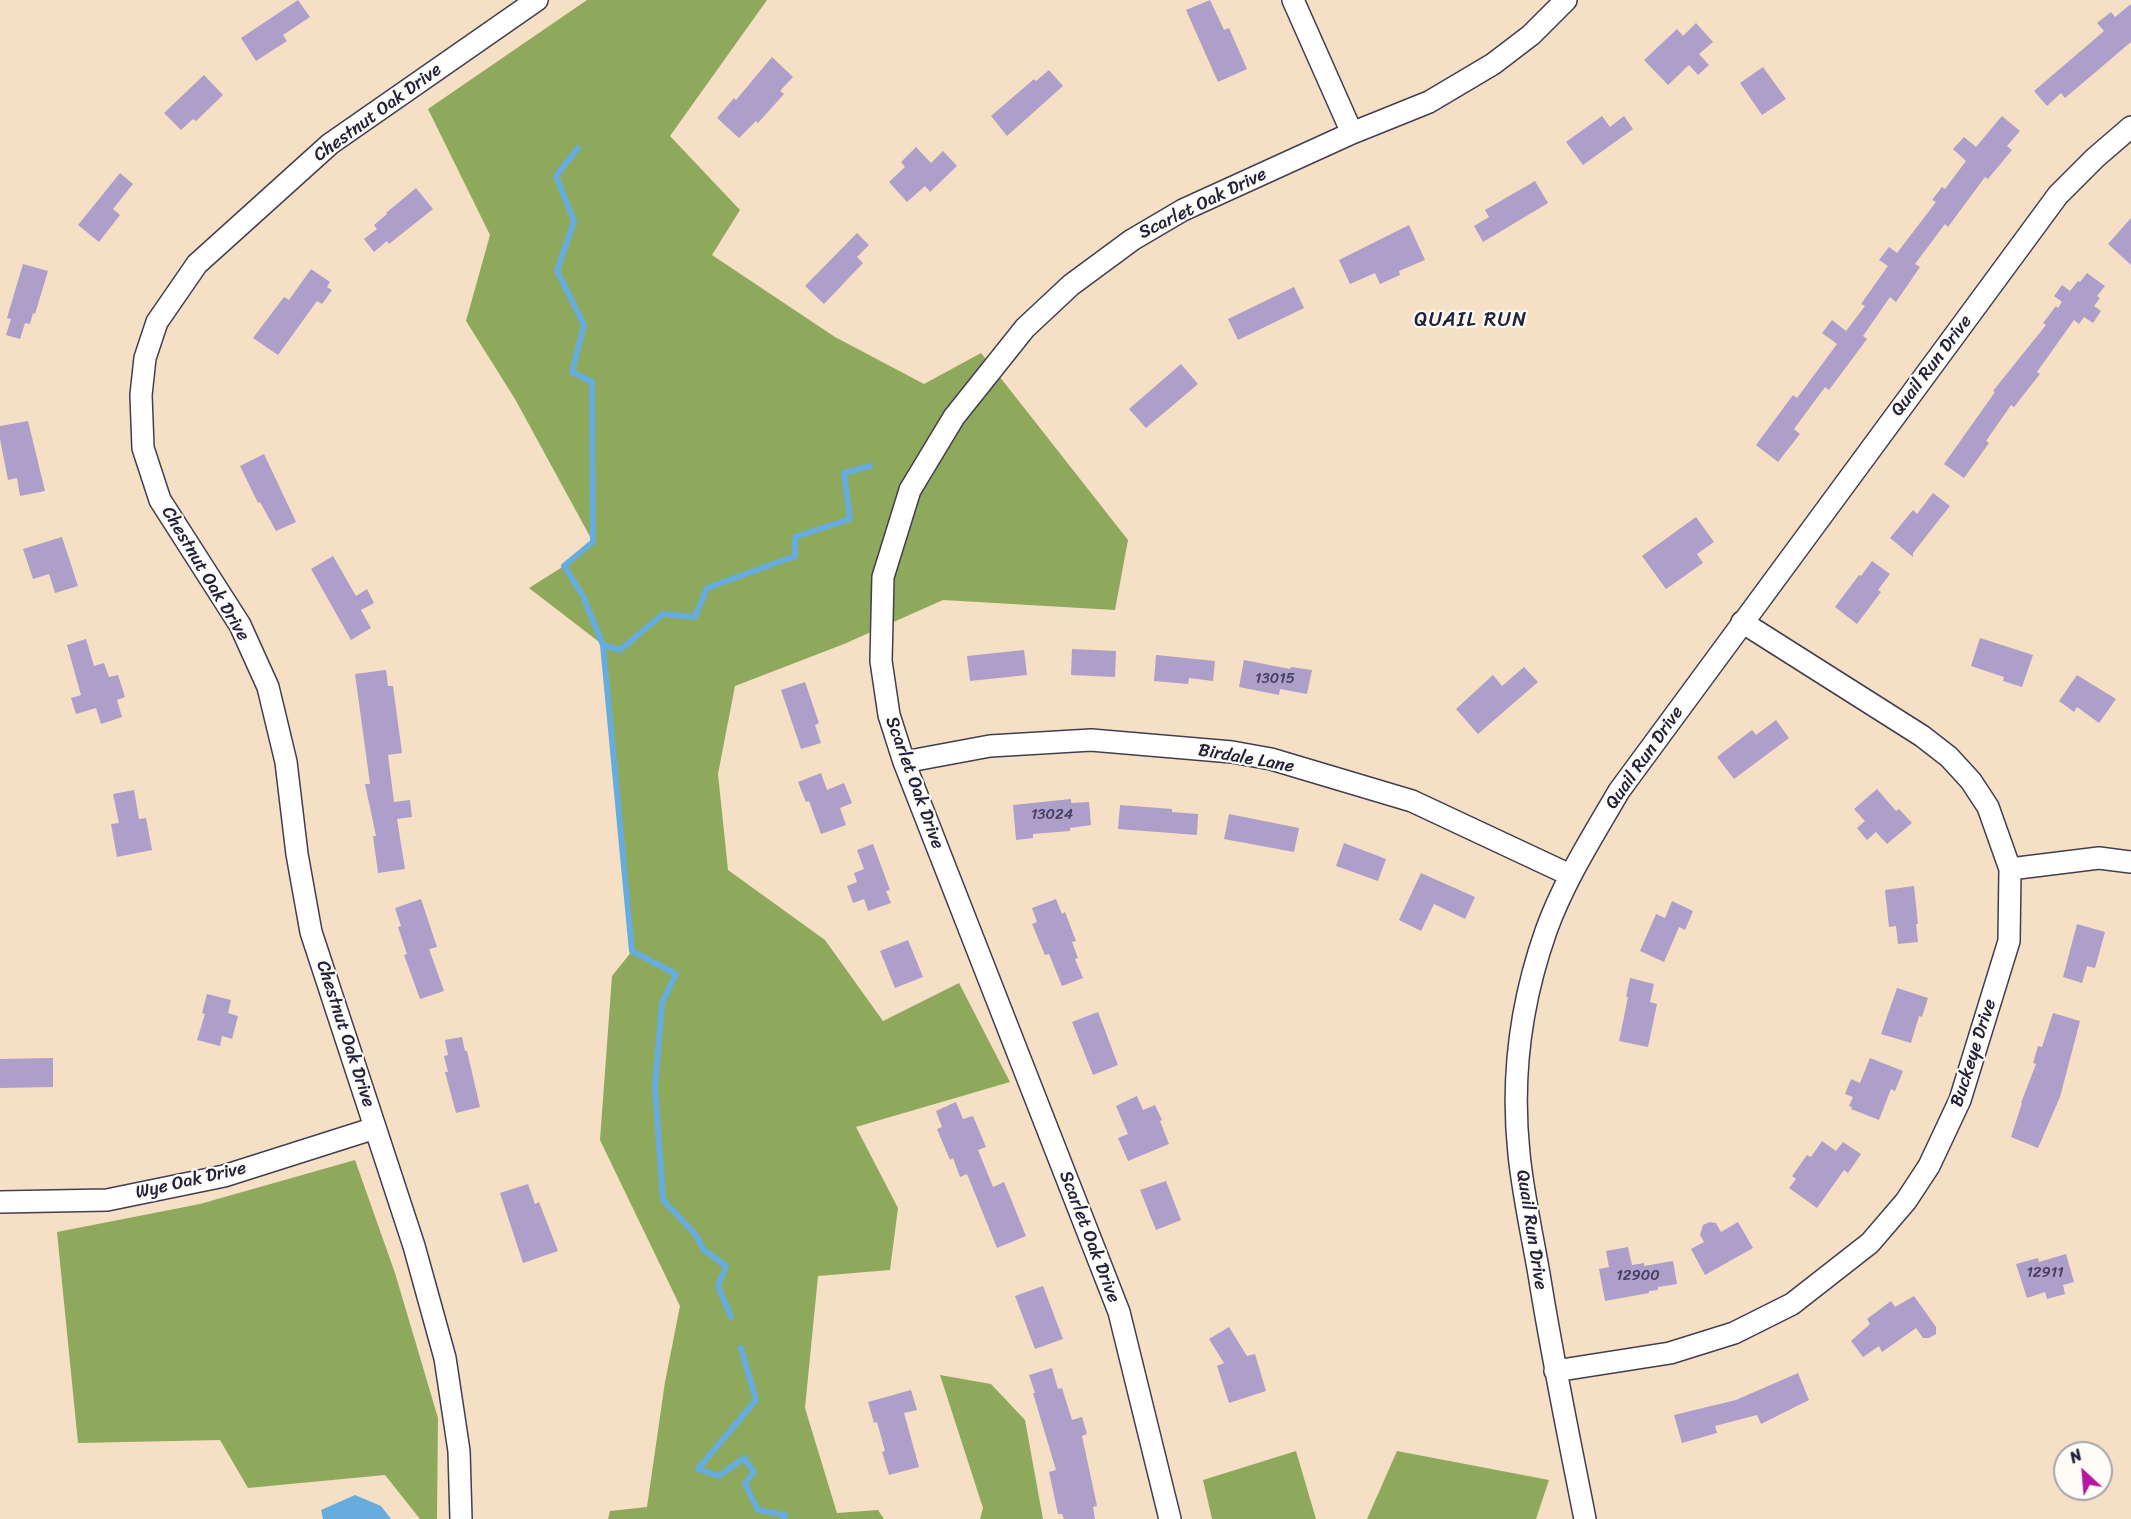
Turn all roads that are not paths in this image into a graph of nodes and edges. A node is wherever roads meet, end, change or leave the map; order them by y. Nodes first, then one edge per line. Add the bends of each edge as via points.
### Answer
1 (537, 0) edge
2 (1293, 0) edge
3 (1566, 0) edge
4 (2131, 127) edge
5 (1352, 133) junction
6 (1742, 622) junction
7 (903, 762) junction
8 (2131, 862) edge
9 (2010, 869) junction
10 (1570, 875) junction
11 (375, 1128) junction
12 (0, 1202) edge
13 (1555, 1371) junction
14 (461, 1519) edge
15 (1170, 1519) edge
16 (1586, 1519) edge

1 - 11 street, Chestnut Oak Drive via 330,144 197,264 158,322 145,358 141,395 143,448 160,500 240,626 268,687 285,762 312,932
2 - 5 street
3 - 5 street, Scarlet Oak Drive via 1531,35 1493,64 1429,102
4 - 6 street, Quail Run Drive via 2058,195
5 - 7 street, Scarlet Oak Drive via 1183,210 1132,240 1071,285 1025,328 954,417 910,490 883,577 881,661 889,715
6 - 9 street, Buckeye Drive via 1949,757 1988,807
6 - 10 street, Quail Run Drive via 1619,791
7 - 10 street, Birdale Lane via 990,746 1091,740 1232,752 1271,759 1412,801
7 - 15 street, Scarlet Oak Drive via 1119,1312
8 - 9 street via 2099,858
9 - 13 street, Buckeye Drive via 2009,941 1960,1100 1929,1166 1870,1244 1792,1305 1734,1333 1670,1353
10 - 13 street, Quail Run Drive via 1546,930 1532,978 1517,1057 1519,1155
11 - 12 street, Wye Oak Drive via 224,1176 107,1200
11 - 14 street, Chestnut Oak Drive via 445,1358 459,1451
13 - 16 street, Quail Run Drive

